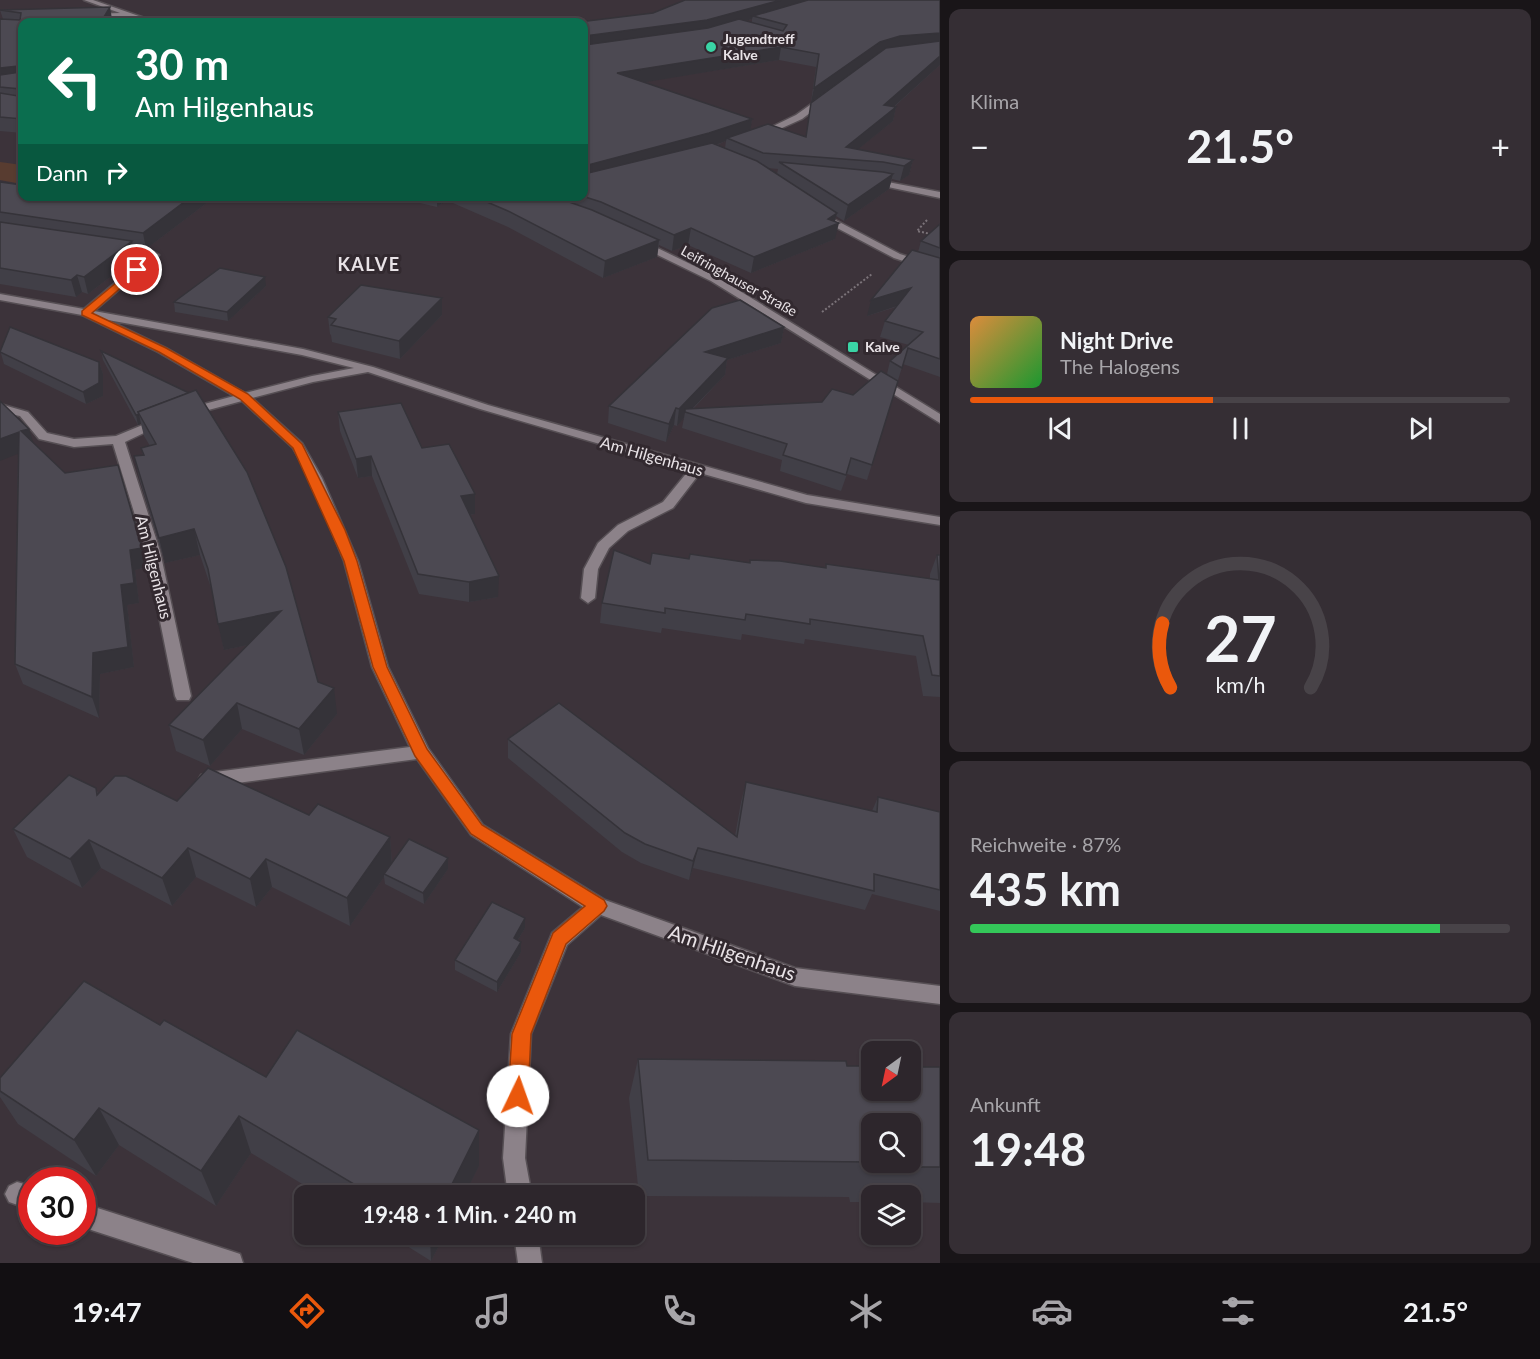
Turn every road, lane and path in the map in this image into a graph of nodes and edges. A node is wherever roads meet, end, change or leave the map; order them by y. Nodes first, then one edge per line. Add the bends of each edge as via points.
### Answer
1 (87, 0) edge
2 (129, 14) junction
3 (78, 16) edge
4 (141, 18) edge
5 (837, 89) edge
6 (755, 136) edge
7 (857, 180) edge
8 (940, 195) edge
9 (814, 210) edge
10 (932, 214) dead end
11 (940, 236) edge
12 (633, 240) edge
13 (106, 248) edge
14 (897, 256) junction
15 (940, 270) edge
16 (0, 297) edge
17 (822, 312) dead end
18 (86, 313) junction
19 (369, 369) junction
20 (244, 397) junction
21 (0, 408) edge
22 (940, 419) edge
23 (118, 440) junction
24 (696, 469) junction
25 (940, 520) edge
26 (588, 598) dead end
27 (183, 696) dead end
28 (421, 752) junction
29 (199, 781) edge
30 (598, 906) junction
31 (940, 995) edge
32 (518, 1185) edge
33 (96, 1220) edge
34 (527, 1245) edge
35 (231, 1263) edge
36 (530, 1263) edge

1 - 2 street
2 - 3 street
2 - 4 street
5 - 6 street via 799,117
7 - 8 street
9 - 14 street
10 - 11 path via 917,231
12 - 22 street, Leifringhauser Straße via 714,279
13 - 18 street via 154,255
14 - 15 street
14 - 17 path
16 - 18 street, Am Hilgenhaus
18 - 19 street, Am Hilgenhaus via 303,352
18 - 20 street, Am Hilgenhaus via 162,350
19 - 20 street, Am Hilgenhaus
19 - 24 street, Am Hilgenhaus via 495,411
20 - 23 street, Am Hilgenhaus via 184,413
20 - 28 street, Am Hilgenhaus via 298,446 316,478 351,561 380,667
21 - 23 street, Am Hilgenhaus via 24,414 42,436 60,442
23 - 27 street, Am Hilgenhaus via 153,552
24 - 25 street, Am Hilgenhaus via 806,499
24 - 26 street via 668,506 623,528 603,546 591,569
28 - 29 street
28 - 30 street, Am Hilgenhaus via 477,830
30 - 31 street, Am Hilgenhaus via 795,977
30 - 32 street via 559,939 521,1034 514,1158
33 - 35 street
34 - 36 street

